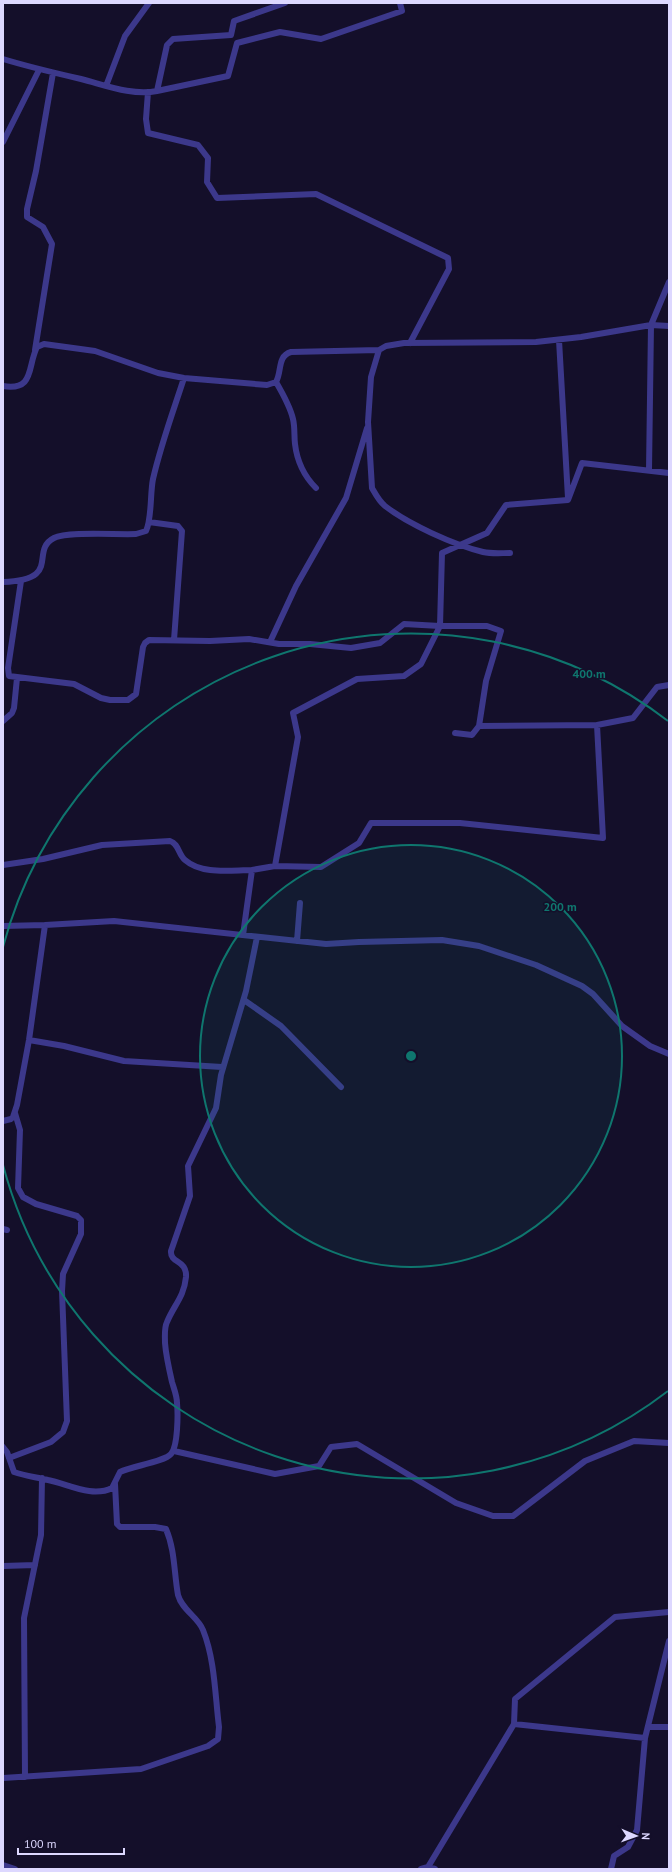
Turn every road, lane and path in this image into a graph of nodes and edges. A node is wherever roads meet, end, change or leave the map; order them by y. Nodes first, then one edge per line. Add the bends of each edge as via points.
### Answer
1 (149, 3) edge
2 (285, 3) edge
3 (400, 3) edge
4 (3, 59) edge
5 (40, 70) junction
6 (53, 73) junction
7 (106, 86) junction
8 (157, 91) junction
9 (148, 92) junction
10 (3, 142) edge
11 (669, 282) edge
12 (651, 325) junction
13 (669, 326) edge
14 (559, 340) junction
15 (410, 343) junction
16 (379, 350) junction
17 (34, 352) junction
18 (184, 378) junction
19 (276, 382) junction
20 (3, 386) edge
21 (368, 422) junction
22 (649, 470) junction
23 (669, 473) edge
24 (316, 488) dead end
25 (568, 500) junction
26 (149, 522) junction
27 (460, 545) junction
28 (510, 553) dead end
29 (21, 581) junction
30 (3, 582) edge
31 (440, 626) junction
32 (174, 640) junction
33 (270, 642) junction
34 (17, 678) junction
35 (669, 685) edge
36 (3, 721) edge
37 (597, 725) junction
38 (479, 726) junction
39 (455, 733) dead end
40 (3, 864) edge
41 (275, 866) junction
42 (252, 870) junction
43 (300, 903) dead end
44 (45, 925) junction
45 (3, 926) edge
46 (243, 935) junction
47 (257, 937) junction
48 (297, 941) junction
49 (244, 1000) junction
50 (29, 1040) junction
51 (669, 1054) edge
52 (222, 1067) junction
53 (341, 1087) dead end
54 (15, 1113) junction
55 (3, 1120) edge
56 (669, 1444) edge
57 (3, 1447) edge
58 (174, 1451) junction
59 (8, 1458) junction
60 (42, 1478) junction
61 (115, 1484) junction
62 (35, 1565) junction
63 (3, 1566) edge
64 (669, 1612) edge
65 (669, 1641) edge
66 (514, 1724) junction
67 (648, 1727) junction
68 (669, 1727) edge
69 (645, 1738) junction
70 (25, 1777) junction
71 (3, 1778) edge
72 (3, 1865) edge
73 (432, 1868) edge
74 (15, 1869) edge
75 (421, 1869) edge
76 (611, 1869) edge

1 - 7 street via 125,36
2 - 8 street via 234,21 231,34 169,41
3 - 8 street via 402,11 321,39 280,32 237,43 228,76
4 - 5 street
5 - 6 street
5 - 10 street
6 - 7 street
6 - 17 street via 27,209 27,217 43,227 52,244
7 - 9 street
8 - 9 street
9 - 15 street via 148,133 198,145 208,158 207,182 217,198 316,194 448,258 449,268
11 - 12 street
12 - 13 street
12 - 14 street
12 - 22 street
14 - 15 street
14 - 25 street
15 - 16 street via 394,343
16 - 19 street via 290,352 282,358
16 - 21 street via 371,378
17 - 18 street via 37,347 44,344 95,350 158,373
17 - 20 street via 29,376 24,384 14,388
18 - 19 street via 267,386
18 - 26 street via 162,441 151,492
19 - 24 street via 294,420 299,462 306,478
21 - 27 street via 372,488 380,501 384,506 422,528
21 - 33 street via 346,498 296,586
22 - 23 street
22 - 25 street via 582,463
25 - 27 street via 506,505 487,533
26 - 29 street via 146,531 136,534 67,534 55,537 47,544 39,571 27,580
26 - 32 street via 178,526 182,531
27 - 28 street via 483,552
27 - 31 street via 442,553
29 - 30 street
29 - 34 street via 8,673 9,676
31 - 33 street via 404,624 380,643 351,648
31 - 38 street via 487,626 501,631 486,681
31 - 41 street via 421,664 404,676 357,679 293,713 298,737
32 - 33 street via 210,641 242,638
32 - 34 street via 149,640 145,643 138,688 136,694 128,700 101,698 74,684
34 - 36 street via 14,708
35 - 37 street via 657,687 632,718
37 - 38 street
37 - 41 street via 603,838 460,823 371,823 359,843 321,867
38 - 39 street via 472,735
40 - 42 street via 43,859 102,845 170,841 176,844 181,856 195,866 214,871
41 - 42 street
42 - 46 street
43 - 48 street
44 - 45 street
44 - 46 street via 114,921
44 - 50 street
46 - 47 street
47 - 48 street
47 - 49 street
48 - 51 street via 326,944 442,940 479,946 536,965 582,986 593,994 622,1026 650,1046
49 - 52 street
49 - 53 street via 281,1026
50 - 52 street via 124,1061
50 - 54 street
52 - 58 street via 216,1108 188,1166 190,1196 170,1257 182,1264 186,1277 181,1298 165,1330 167,1357 177,1403
54 - 55 street via 10,1119
54 - 59 street via 20,1130 18,1188 23,1198 77,1216 81,1220 81,1234 63,1274 67,1421 64,1432 51,1442
56 - 58 street via 634,1441 585,1461 513,1516 493,1516 456,1503 358,1444 331,1447 319,1466 275,1474
57 - 59 street
58 - 61 street via 167,1457 120,1472
59 - 60 street via 14,1472
60 - 61 street via 99,1492 112,1488
60 - 62 street via 41,1535
61 - 70 street via 117,1524 120,1527 155,1526 166,1529 171,1542 179,1597 186,1610 202,1628 209,1649 219,1727 218,1739 208,1746 141,1769
62 - 63 street
62 - 70 street via 24,1618
64 - 66 street via 615,1617 515,1699
65 - 67 street
66 - 69 street
66 - 73 street
67 - 68 street
67 - 69 street
69 - 76 street via 637,1830 628,1847 614,1856
70 - 71 street
72 - 74 street
73 - 75 street

